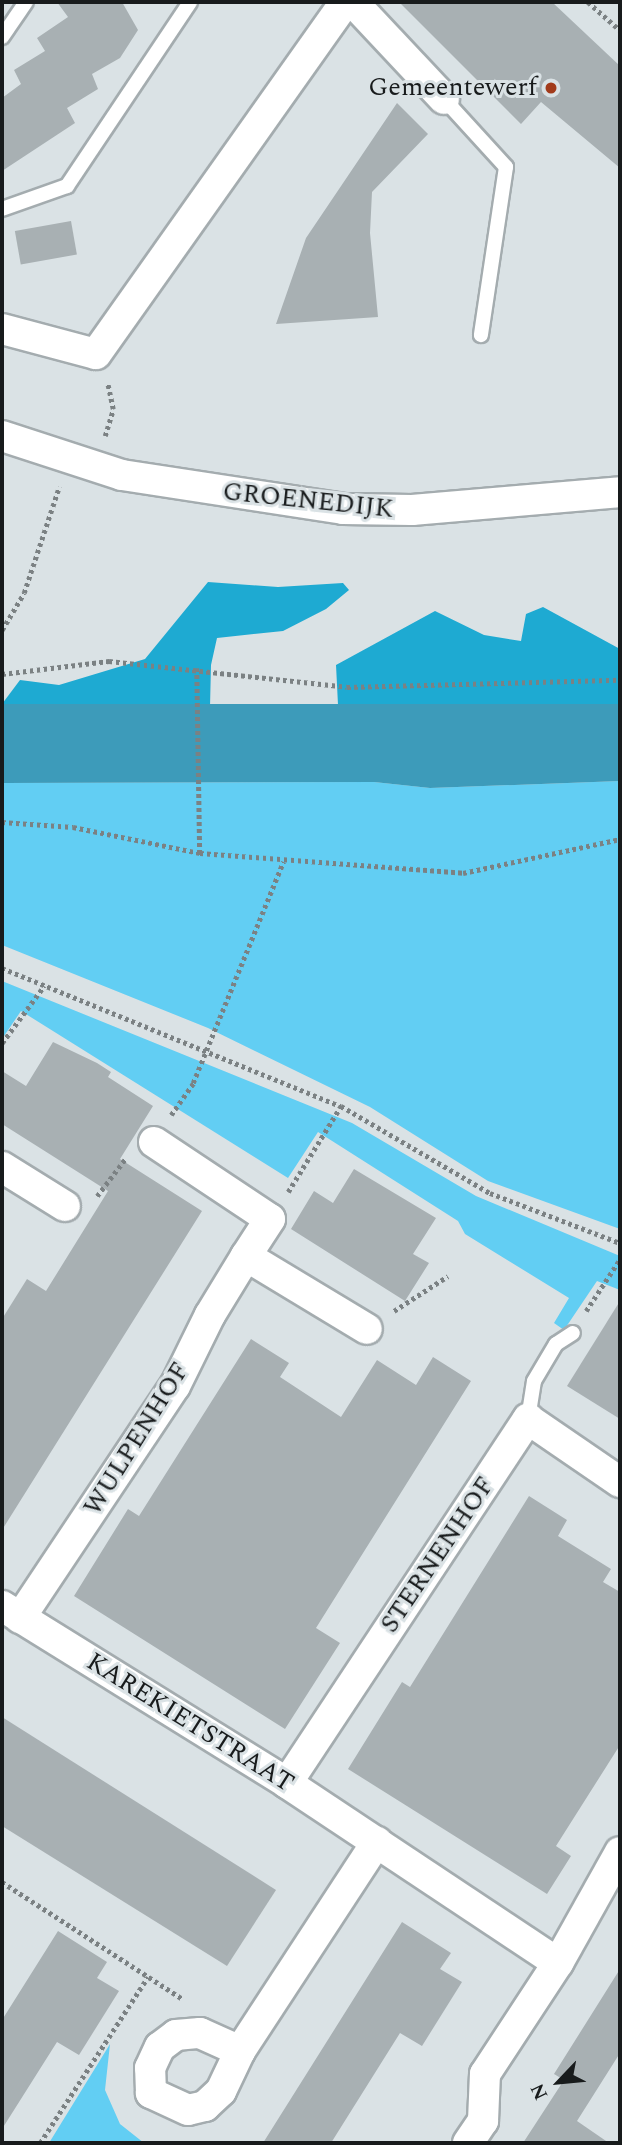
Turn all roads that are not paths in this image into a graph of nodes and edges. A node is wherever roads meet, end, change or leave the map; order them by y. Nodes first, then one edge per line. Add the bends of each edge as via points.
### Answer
1 (26, 2) edge
2 (190, 2) edge
3 (345, 2) edge
4 (353, 2) edge
5 (2, 37) edge
6 (444, 99) joint
7 (2, 207) edge
8 (2, 329) edge
9 (481, 335) dead end
10 (2, 436) edge
11 (620, 492) edge
12 (153, 1142) road end
13 (2, 1167) edge
14 (65, 1206) road end
15 (246, 1256) junction
16 (367, 1329) road end
17 (573, 1333) road end
18 (528, 1419) junction
19 (620, 1482) edge
20 (11, 1612) edge
21 (287, 1783) junction
22 (377, 1842) junction
23 (620, 1852) edge
24 (558, 1963) junction
25 (240, 2051) dead end
26 (468, 2143) edge

1 - 5 lane
2 - 7 lane via 67,186
3 - 8 street via 96,354
4 - 6 street
6 - 9 lane via 506,167
10 - 11 street, GROENEDIJK via 122,475 343,509 412,510
12 - 15 street, WULPENHOF via 270,1219
13 - 14 street
15 - 16 street
15 - 20 street, WULPENHOF via 175,1386
17 - 18 lane via 555,1344 534,1381
18 - 19 street
18 - 21 street, STERNENHOF
20 - 21 street, KAREKIETSTRAAT
21 - 22 street, KAREKIETSTRAAT
22 - 24 street, KAREKIETSTRAAT
22 - 25 street
23 - 24 street
24 - 26 street via 485,2074 483,2121

